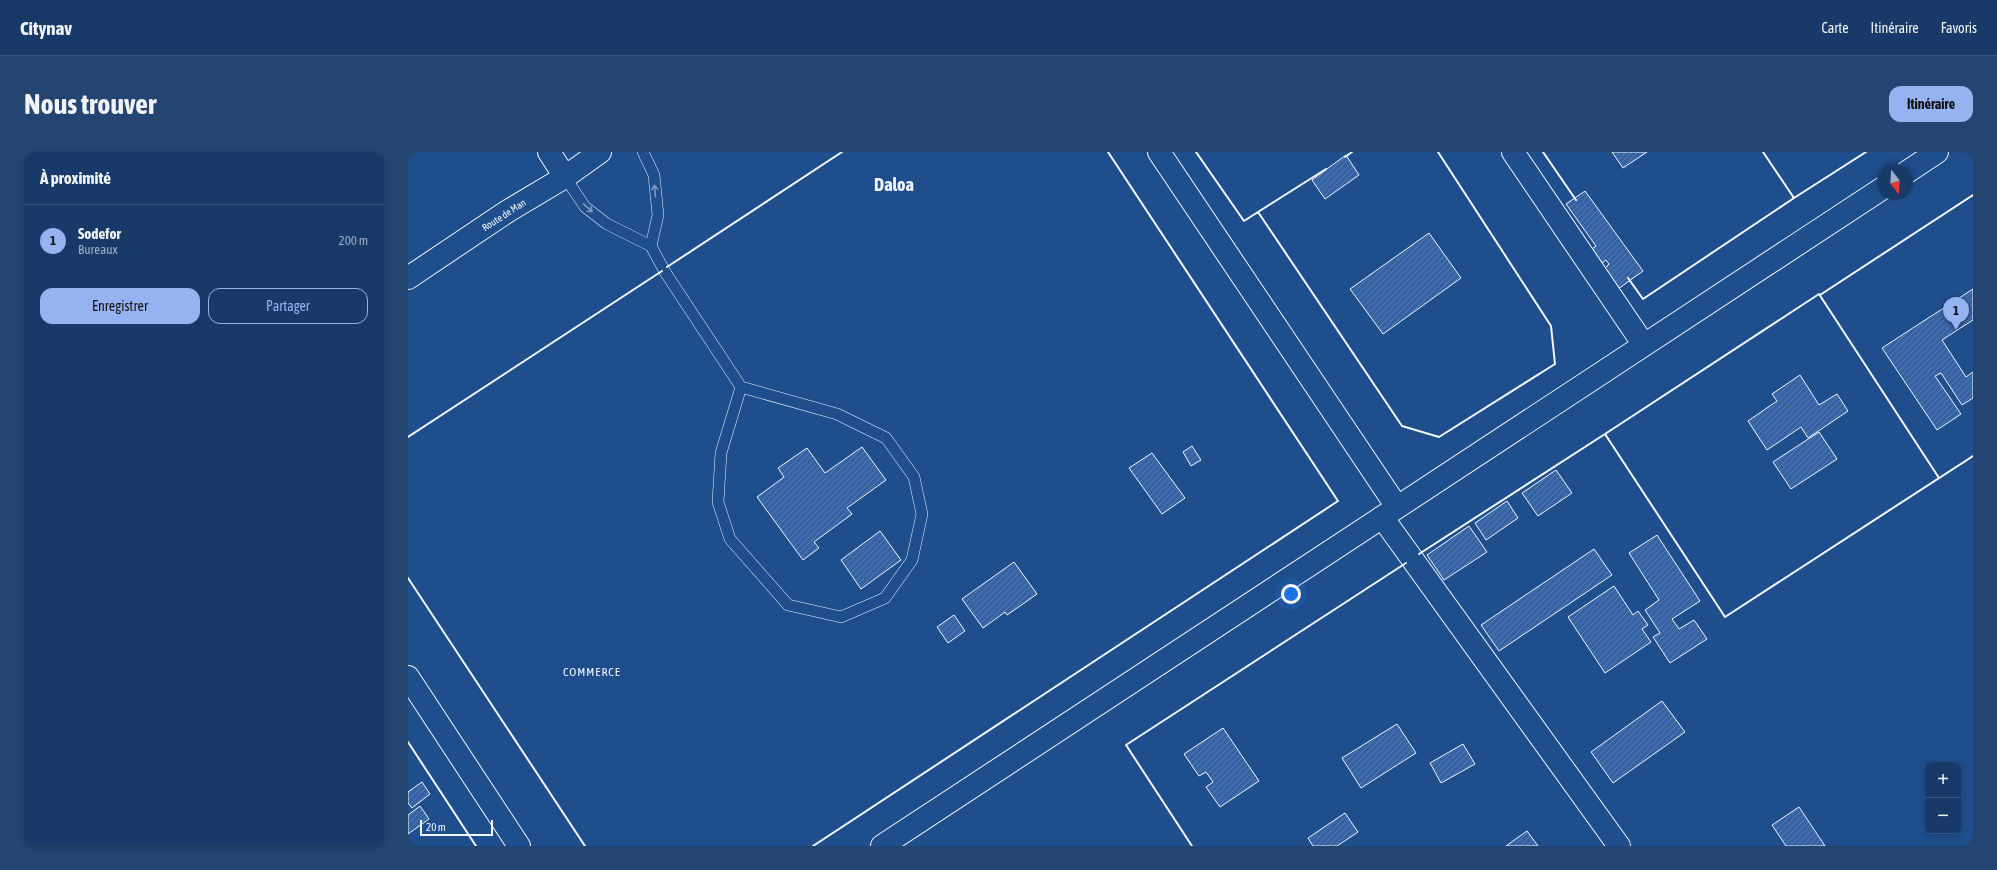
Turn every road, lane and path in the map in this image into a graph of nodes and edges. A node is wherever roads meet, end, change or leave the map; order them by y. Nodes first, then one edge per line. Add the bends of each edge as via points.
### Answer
1 (549, 152) edge
2 (600, 152) edge
3 (643, 152) edge
4 (1160, 152) edge
5 (1513, 152) edge
6 (1937, 152) edge
7 (1913, 168) edge
8 (565, 177) junction
9 (1877, 192) edge
10 (652, 246) junction
11 (408, 278) edge
12 (1644, 345) junction
13 (741, 387) junction
14 (1390, 512) junction
15 (408, 677) edge
16 (519, 846) edge
17 (882, 846) edge
18 (1619, 846) edge

1 - 8 main road
2 - 8 main road, Route de Man
10 -> 3 lane via 658,215 654,175
4 - 14 main road
5 - 12 main road
6 - 7 main road
8 -> 10 lane via 585,207 607,224
8 - 11 main road, Route de Man via 508,211
9 - 12 main road
10 - 13 lane via 666,272
12 - 14 main road
13 - 13 lane via 721,453 718,502 730,539 788,605 841,617 885,598 912,560 922,514 914,476 886,438 837,414
14 - 17 main road
14 - 18 main road
15 - 16 main road

